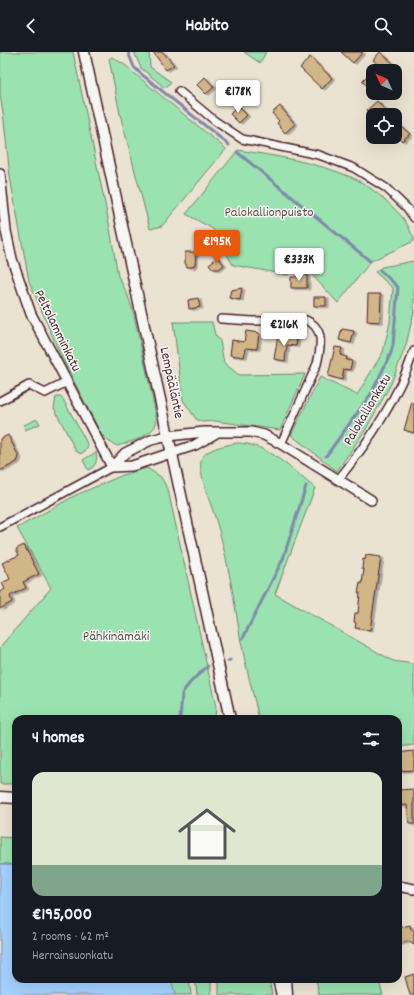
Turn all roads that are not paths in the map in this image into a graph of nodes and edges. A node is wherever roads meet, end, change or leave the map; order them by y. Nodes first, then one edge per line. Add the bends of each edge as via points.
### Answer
1 (84, 52) edge
2 (179, 92) dead end
3 (0, 174) edge
4 (0, 177) edge
5 (414, 218) edge
6 (221, 319) dead end
7 (414, 351) edge
8 (67, 382) junction
9 (0, 401) edge
10 (216, 433) junction
11 (168, 436) junction
12 (281, 444) junction
13 (171, 453) junction
14 (112, 467) junction
15 (338, 480) junction
16 (371, 500) dead end
17 (0, 527) edge
18 (229, 715) edge
19 (0, 797) edge
20 (12, 798) edge
21 (402, 887) edge
22 (414, 889) edge
23 (279, 983) edge
24 (286, 983) edge
25 (282, 995) edge
26 (287, 995) edge

1 - 11 main road, Lempääläntie
2 - 5 street via 214,121 242,139 319,154 354,168 386,188
3 - 4 street, Peltolamminkatu
4 - 8 street, Peltolamminkatu via 6,231 16,274 31,314
6 - 12 street via 299,320 313,323 317,328 320,351 317,364
7 - 15 street, Palokallionkatu via 403,380 380,423
8 - 9 street via 45,393 29,385
8 - 14 street, Peltolamminkatu
10 - 11 street
10 - 12 street via 251,432 264,435
10 - 13 street via 195,445
11 - 13 main road, Lempääläntie
11 - 14 street via 151,440 125,453
12 - 15 street
13 - 14 street via 132,466
13 - 18 main road, Lempääläntie
14 - 17 street
15 - 16 street
19 - 20 main road
21 - 22 street
23 - 25 main road
24 - 26 main road

